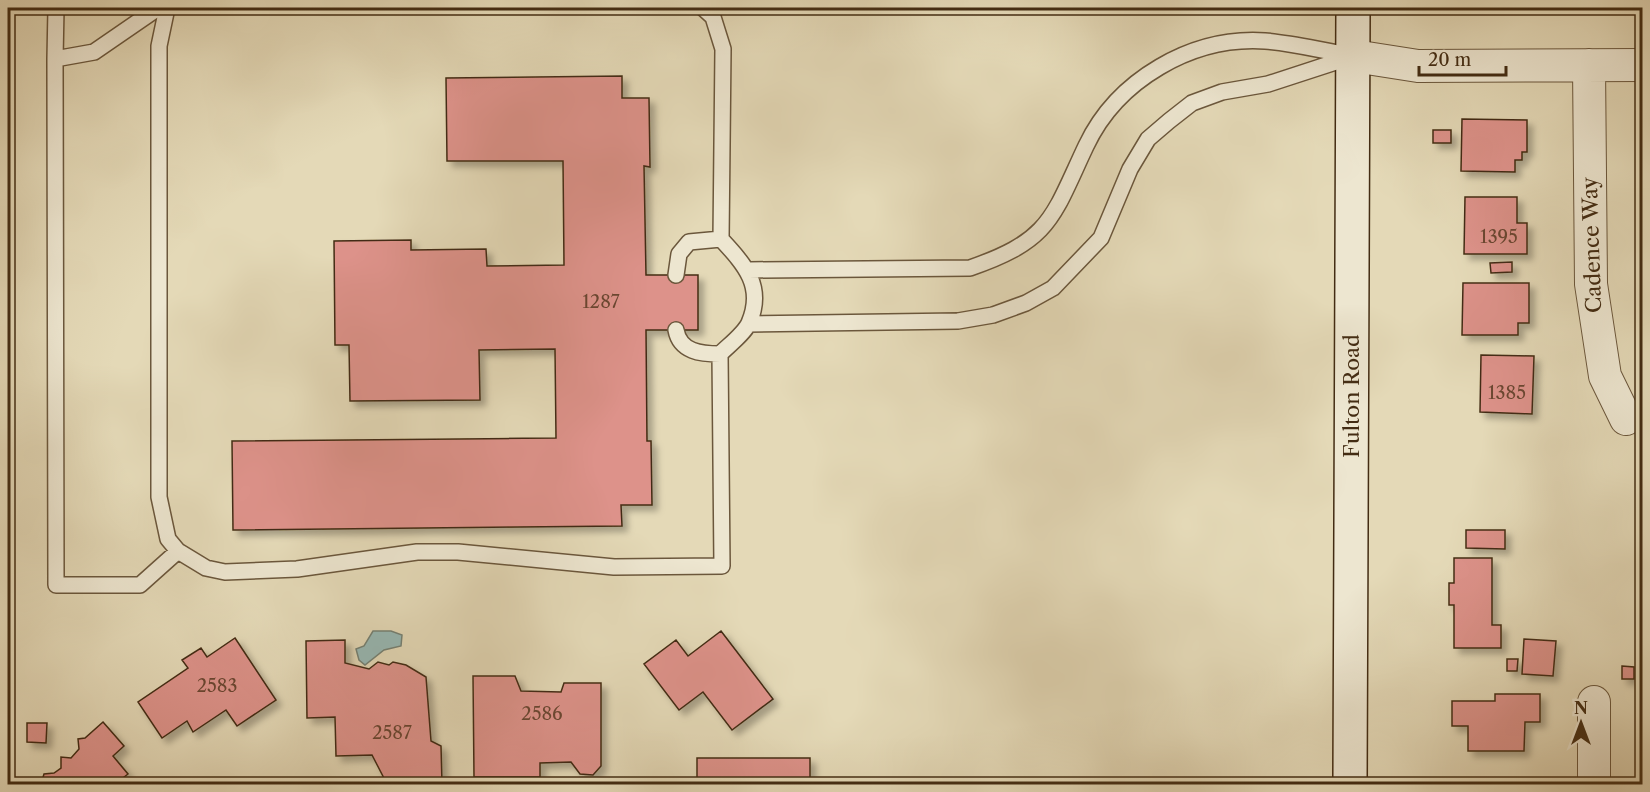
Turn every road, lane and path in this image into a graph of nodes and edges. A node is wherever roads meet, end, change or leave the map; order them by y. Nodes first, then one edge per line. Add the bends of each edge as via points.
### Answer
1 (56, 8) edge
2 (158, 8) edge
3 (167, 8) edge
4 (704, 8) edge
5 (1353, 8) edge
6 (1353, 56) junction
7 (55, 59) junction
8 (1589, 65) junction
9 (1642, 65) edge
10 (721, 239) junction
11 (749, 270) junction
12 (676, 275) dead end
13 (749, 324) junction
14 (676, 330) dead end
15 (720, 354) junction
16 (1626, 419) dead end
17 (178, 551) junction
18 (1594, 702) dead end
19 (1350, 784) edge
20 (1594, 784) edge

1 - 7 lane
2 - 7 lane via 94,52
3 - 17 lane via 159,46 159,497 168,539
4 - 10 lane via 713,17 723,49
5 - 6 main road, Fulton Road
6 - 8 street via 1418,66
6 - 11 lane via 1264,40 1220,44 1185,54 1153,70 1133,84 1106,114 1087,144 1058,208 1035,238 1004,256 970,268
6 - 13 lane via 1268,84 1222,92 1185,109 1148,139 1130,169 1101,238 1053,288 1026,303 993,315 958,321
6 - 19 main road, Fulton Road
7 - 17 lane via 56,585 140,585
8 - 9 street
8 - 16 street, Cadence Way via 1591,284 1605,376
10 - 11 lane
10 - 12 lane via 689,242 679,254
11 - 13 lane via 755,296
13 - 15 lane
14 - 15 lane via 677,338 691,350
15 - 17 lane via 722,566 614,567 516,556 427,552 297,569 225,572 206,568
18 - 20 street

